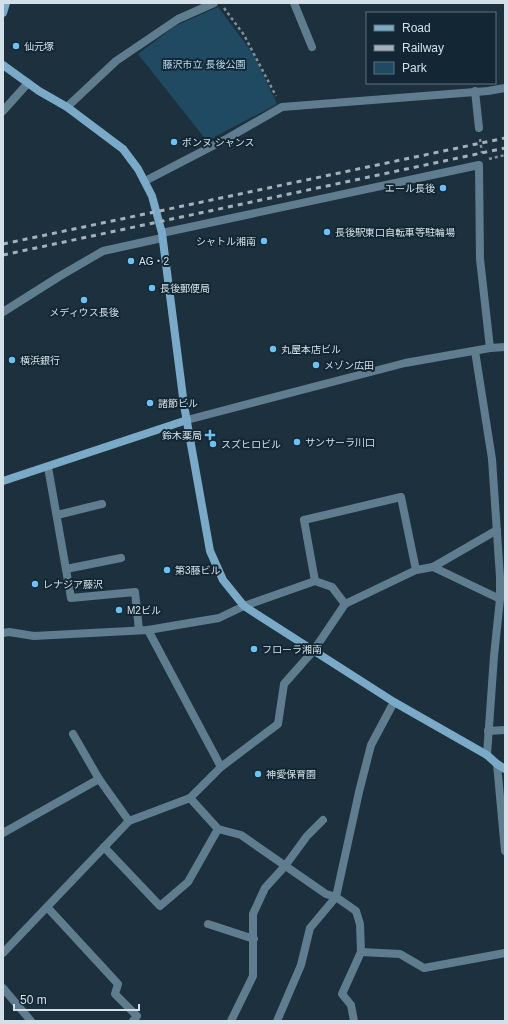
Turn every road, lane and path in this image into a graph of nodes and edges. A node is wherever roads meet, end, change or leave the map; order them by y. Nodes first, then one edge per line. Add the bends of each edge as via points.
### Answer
1 (6, 3) edge
2 (214, 3) edge
3 (220, 3) edge
4 (294, 3) edge
5 (3, 13) edge
6 (312, 47) dead end
7 (3, 65) edge
8 (28, 83) junction
9 (505, 88) edge
10 (475, 92) junction
11 (67, 107) junction
12 (282, 107) junction
13 (3, 111) edge
14 (479, 128) joint
15 (505, 155) edge
16 (481, 162) junction
17 (145, 181) junction
18 (162, 236) junction
19 (3, 312) edge
20 (505, 347) edge
21 (490, 348) junction
22 (475, 351) junction
23 (187, 420) junction
24 (48, 467) junction
25 (3, 481) edge
26 (102, 504) dead end
27 (57, 515) junction
28 (497, 530) junction
29 (121, 558) dead end
30 (433, 567) junction
31 (66, 569) junction
32 (416, 570) junction
33 (503, 577) edge
34 (315, 581) junction
35 (500, 600) junction
36 (345, 604) junction
37 (244, 606) junction
38 (139, 630) junction
39 (148, 630) junction
40 (3, 633) edge
41 (314, 650) junction
42 (394, 702) junction
43 (505, 730) edge
44 (488, 731) junction
45 (73, 734) dead end
46 (487, 755) junction
47 (497, 764) junction
48 (221, 767) junction
49 (505, 769) edge
50 (99, 779) junction
51 (190, 798) junction
52 (323, 820) dead end
53 (128, 821) junction
54 (218, 829) junction
55 (3, 833) edge
56 (104, 847) junction
57 (505, 851) edge
58 (285, 866) junction
59 (336, 897) junction
60 (47, 907) junction
61 (208, 924) dead end
62 (254, 940) junction
63 (361, 952) junction
64 (505, 953) edge
65 (3, 954) edge
66 (3, 988) edge
67 (31, 1021) edge
68 (132, 1021) edge
69 (231, 1021) edge
70 (277, 1021) edge
71 (354, 1021) edge

1 - 5 street
2 - 11 street via 178,19 116,61
3 - 12 path via 244,35
4 - 6 street
7 - 8 street
8 - 11 street
8 - 13 street
9 - 10 street
10 - 12 street
10 - 14 street
11 - 17 street via 123,149
12 - 17 street
14 - 16 path
15 - 16 path
16 - 18 street
16 - 21 street via 480,259
17 - 18 street via 155,205
18 - 19 street via 103,251
18 - 23 street
20 - 21 street
21 - 22 street
22 - 23 street via 405,363
22 - 28 street via 492,458
23 - 24 street
23 - 37 street via 210,551 223,580
24 - 25 street
24 - 27 street
26 - 27 street
27 - 31 street
28 - 30 street
28 - 33 street
29 - 31 street
30 - 32 street
30 - 35 street
31 - 38 street via 71,598 136,592
32 - 34 street via 401,497 304,520
32 - 36 street
33 - 35 street
34 - 36 street via 332,587
34 - 37 street
35 - 44 street
36 - 41 street
37 - 39 street via 219,618
37 - 41 street
38 - 39 street
38 - 40 street via 34,636
39 - 48 street
41 - 42 street
41 - 48 street via 284,684 278,724
42 - 46 street
42 - 59 street via 371,745 358,792
43 - 44 street
44 - 46 street
45 - 50 street
46 - 47 street
47 - 49 street
47 - 57 street
48 - 51 street
50 - 53 street
50 - 55 street
51 - 53 street
51 - 54 street
52 - 58 street via 307,836
53 - 56 street
54 - 56 street via 188,882 160,906
54 - 58 street via 241,835
56 - 60 street
58 - 59 street via 326,894
58 - 62 street via 265,888 253,914
59 - 63 street via 356,911 360,924
59 - 70 street via 310,928 301,965
60 - 65 street
60 - 68 street via 118,984 115,994 137,1016
61 - 62 street
62 - 69 street via 253,976
63 - 64 street via 400,954 424,968
63 - 71 street via 342,994 351,1005
66 - 67 street

